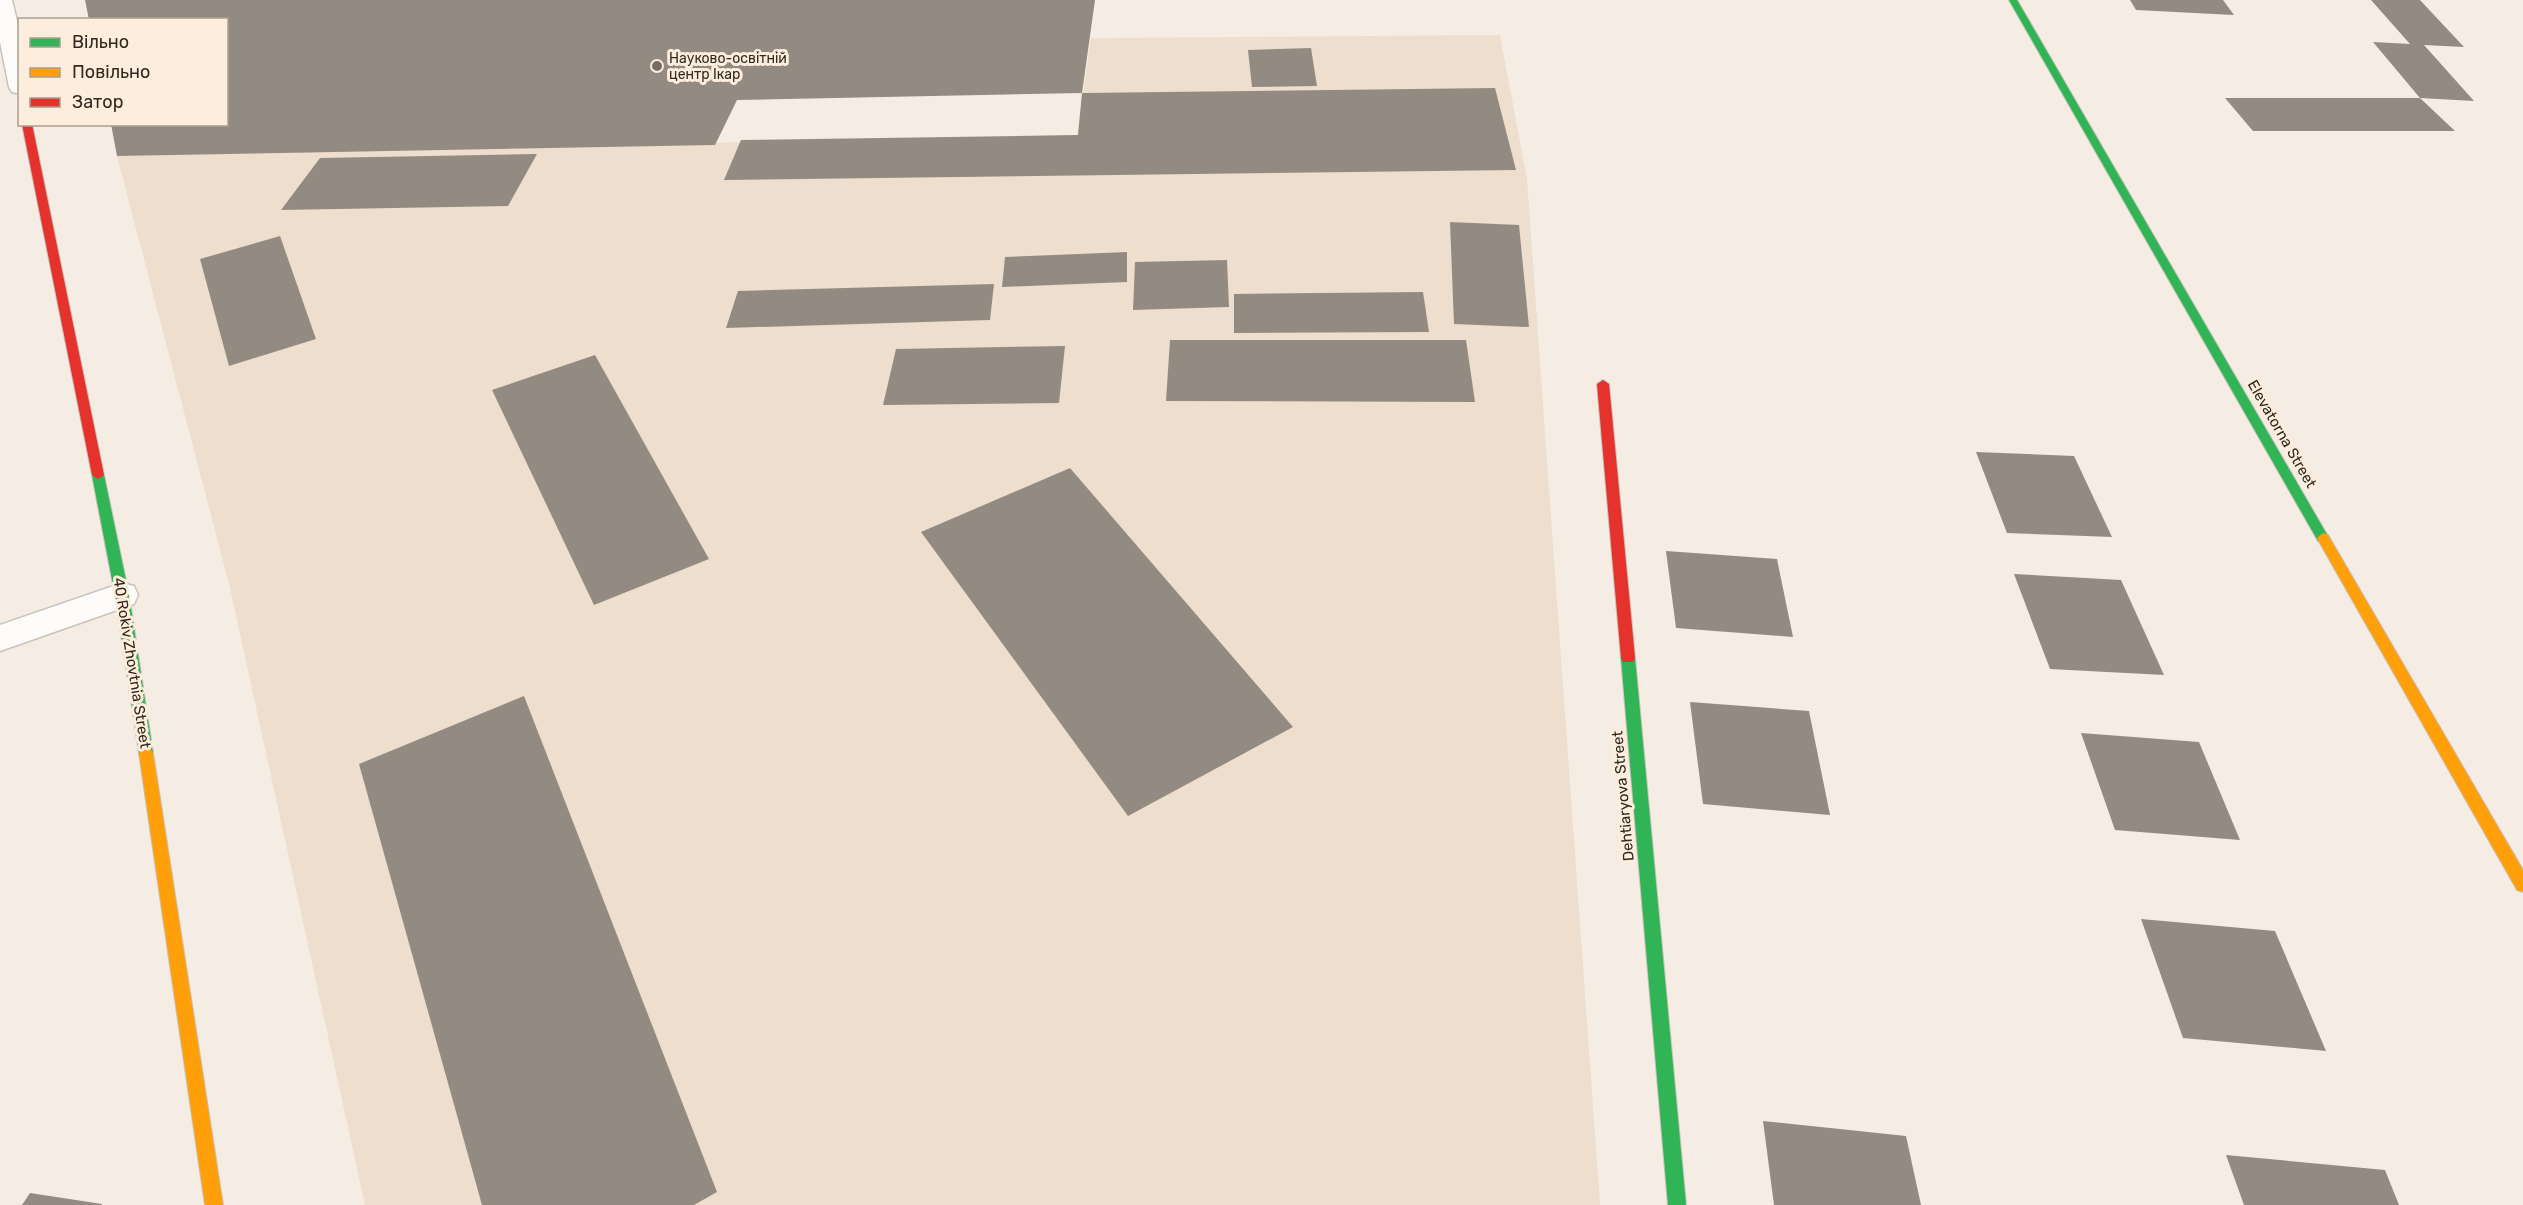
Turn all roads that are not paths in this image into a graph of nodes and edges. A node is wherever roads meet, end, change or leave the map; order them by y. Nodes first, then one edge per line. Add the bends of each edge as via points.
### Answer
1 (2, 0) edge
2 (2013, 0) edge
3 (18, 77) edge
4 (27, 126) edge
5 (1603, 384) dead end
6 (122, 595) junction
7 (0, 638) edge
8 (2523, 885) edge
9 (214, 1205) edge
10 (1677, 1205) edge

1 - 3 street
2 - 8 street, Elevatorna Street
4 - 6 street, 40 Rokiv Zhovtnia Street
5 - 10 street, Dehtiaryova Street
6 - 7 street
6 - 9 street, 40 Rokiv Zhovtnia Street

